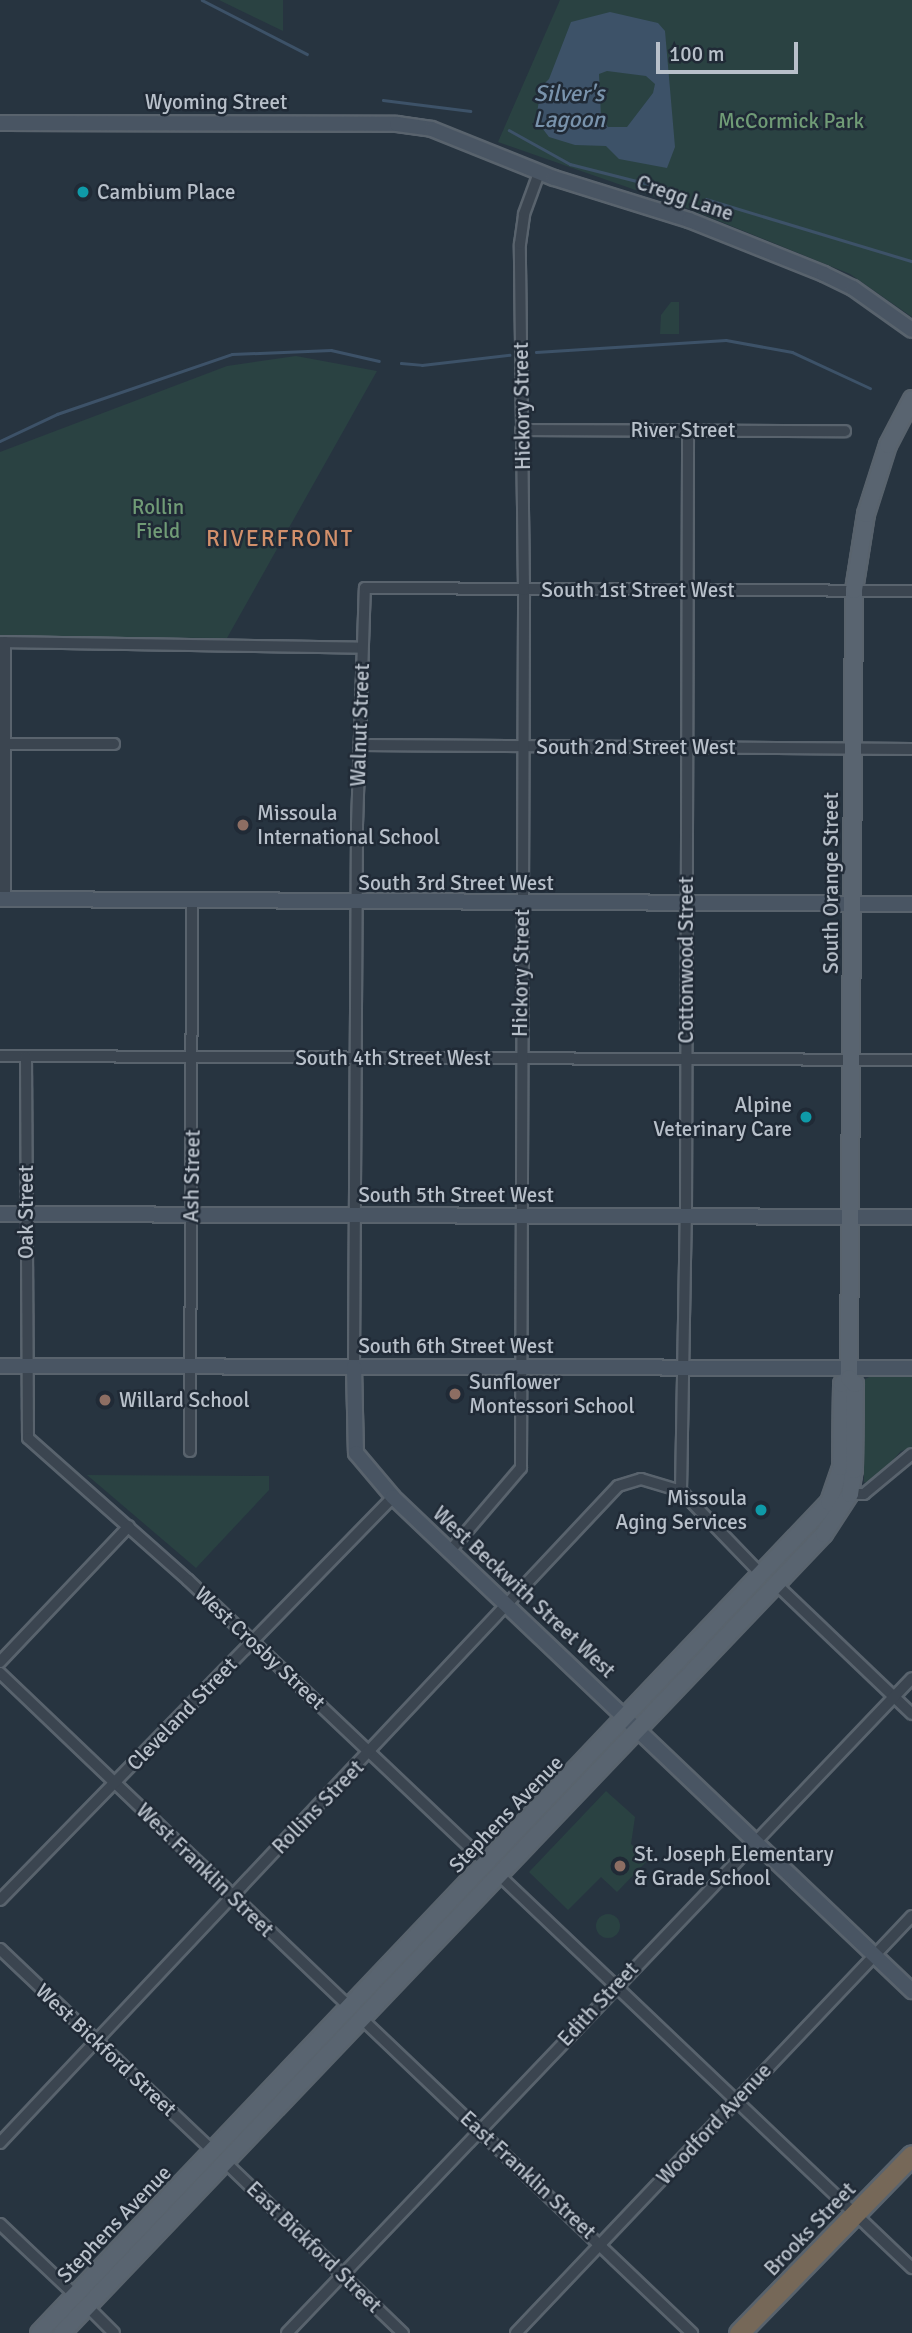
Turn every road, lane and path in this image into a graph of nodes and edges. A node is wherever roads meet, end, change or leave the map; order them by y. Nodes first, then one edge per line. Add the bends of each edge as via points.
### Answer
1 (0, 123) edge
2 (432, 129) joint
3 (539, 173) junction
4 (912, 330) edge
5 (912, 398) edge
6 (521, 430) junction
7 (688, 430) junction
8 (845, 431) dead end
9 (365, 588) joint
10 (524, 590) junction
11 (854, 590) junction
12 (687, 591) junction
13 (912, 591) edge
14 (2, 642) edge
15 (362, 648) junction
16 (2, 744) edge
17 (114, 744) dead end
18 (360, 745) junction
19 (524, 747) junction
20 (686, 747) junction
21 (853, 749) junction
22 (912, 749) edge
23 (3, 899) edge
24 (192, 900) junction
25 (356, 904) junction
26 (522, 904) junction
27 (852, 904) junction
28 (912, 904) edge
29 (685, 905) junction
30 (0, 1056) edge
31 (193, 1056) junction
32 (26, 1057) junction
33 (521, 1058) junction
34 (355, 1059) junction
35 (687, 1059) junction
36 (850, 1059) junction
37 (912, 1060) edge
38 (0, 1214) edge
39 (26, 1215) junction
40 (191, 1215) junction
41 (356, 1216) junction
42 (520, 1217) junction
43 (848, 1217) junction
44 (912, 1217) edge
45 (686, 1218) junction
46 (0, 1366) edge
47 (26, 1366) junction
48 (192, 1366) junction
49 (522, 1366) junction
50 (355, 1367) junction
51 (685, 1367) junction
52 (912, 1368) edge
53 (849, 1373) junction
54 (28, 1437) joint
55 (190, 1451) dead end
56 (912, 1454) edge
57 (681, 1491) junction
58 (850, 1494) junction
59 (393, 1497) junction
60 (129, 1526) junction
61 (450, 1551) junction
62 (760, 1573) junction
63 (776, 1584) junction
64 (508, 1606) junction
65 (253, 1641) junction
66 (0, 1662) edge
67 (0, 1673) edge
68 (912, 1678) edge
69 (894, 1697) junction
70 (912, 1714) edge
71 (632, 1723) junction
72 (372, 1752) junction
73 (115, 1782) junction
74 (753, 1842) junction
75 (487, 1864) junction
76 (500, 1876) junction
77 (231, 1896) junction
78 (0, 1900) edge
79 (912, 1916) edge
80 (0, 1949) edge
81 (876, 1954) junction
82 (617, 1983) junction
83 (912, 1991) edge
84 (356, 2013) junction
85 (96, 2041) junction
86 (736, 2100) junction
87 (481, 2130) junction
88 (0, 2143) edge
89 (912, 2155) edge
90 (219, 2156) junction
91 (856, 2214) junction
92 (0, 2224) edge
93 (601, 2244) junction
94 (912, 2268) edge
95 (343, 2275) junction
96 (81, 2301) junction
97 (39, 2333) edge
98 (62, 2333) edge
99 (114, 2333) edge
100 (286, 2333) edge
101 (403, 2333) edge
102 (516, 2333) edge
103 (692, 2333) edge
104 (739, 2333) edge

1 - 2 street, Wyoming Street via 397,124
2 - 3 street, Cregg Lane
3 - 4 street, Cregg Lane via 669,212 824,274 853,288
3 - 6 street, Hickory Street via 522,226
5 - 11 main road, South Orange Street via 888,445 866,514
6 - 7 street, River Street
6 - 10 street, Hickory Street
7 - 8 street, River Street
7 - 12 street, Cottonwood Street
9 - 10 street, South 1st Street West
9 - 15 street, Walnut Street
10 - 12 street, South 1st Street West
10 - 19 street, Hickory Street
11 - 12 street, South 1st Street West
11 - 13 street, South 1st Street West
11 - 21 main road, South Orange Street
12 - 20 street, Cottonwood Street
14 - 15 street
14 - 16 street
15 - 18 street, Walnut Street
16 - 17 street
16 - 23 street
18 - 19 street, South 2nd Street West
18 - 25 street, Walnut Street
19 - 20 street, South 2nd Street West
19 - 26 street, Hickory Street
20 - 21 street, South 2nd Street West
20 - 29 street, Cottonwood Street
21 - 22 street, South 2nd Street West
21 - 27 main road, South Orange Street
23 - 24 street, South 3rd Street West
24 - 25 street, South 3rd Street West
24 - 31 street, Ash Street
25 - 26 street, South 3rd Street West
25 - 34 street, Walnut Street
26 - 29 street, South 3rd Street West
26 - 33 street, Hickory Street
27 - 28 street, South 3rd Street West
27 - 29 street, South 3rd Street West
27 - 36 main road, South Orange Street
29 - 35 street, Cottonwood Street
30 - 32 street, South 4th Street West
31 - 32 street, South 4th Street West
31 - 34 street, South 4th Street West
31 - 40 street, Ash Street
32 - 39 street, Oak Street
33 - 34 street, South 4th Street West
33 - 35 street, South 4th Street West
33 - 42 street, Hickory Street
34 - 41 street, Walnut Street
35 - 36 street, South 4th Street West
35 - 45 street, Cottonwood Street
36 - 37 street, South 4th Street West
36 - 43 main road, South Orange Street
38 - 39 street, South 5th Street West
39 - 40 street, South 5th Street West
39 - 47 street, Oak Street
40 - 41 street, South 5th Street West
40 - 48 street, Ash Street
41 - 42 street, South 5th Street West
41 - 50 street, Walnut Street
42 - 45 street, South 5th Street West
42 - 49 street, Hickory Street
43 - 44 street, South 5th Street West
43 - 45 street, South 5th Street West
43 - 53 main road, South Orange Street
45 - 51 street, Cottonwood Street
46 - 47 street, South 6th Street West
47 - 48 street, South 6th Street West
47 - 54 street, Oak Street
48 - 50 street, South 6th Street West
48 - 55 street, Ash Street
49 - 50 street, South 6th Street West
49 - 51 street, South 6th Street West
49 - 61 street, Hickory Street via 521,1468
50 - 59 street, West Beckwith Street West via 356,1452
51 - 53 street, South 6th Street West
51 - 57 street, Cottonwood Street
52 - 53 street, South 6th Street West
53 - 58 main road via 855,1384
53 - 62 main road, Stephens Avenue via 842,1384 837,1484 829,1502
54 - 60 street, West Crosby Street
56 - 58 street via 864,1494
57 - 62 street
57 - 64 street, Rollins Street via 641,1479 618,1486
58 - 63 main road, Stephens Avenue via 824,1534
59 - 61 street, West Beckwith Street West
59 - 65 street, Cleveland Street
60 - 65 street, West Crosby Street
60 - 66 street
61 - 64 street, West Beckwith Street West
62 - 71 main road, Stephens Avenue
63 - 69 street
63 - 71 main road, Stephens Avenue
64 - 71 street, West Beckwith Street West
64 - 72 street, Rollins Street
65 - 72 street, West Crosby Street
65 - 73 street, Cleveland Street
67 - 73 street, West Franklin Street
68 - 69 street, Edith Street
69 - 70 street
69 - 74 street, Edith Street
71 - 74 street, West Beckwith Street West
71 - 75 main road, Stephens Avenue
71 - 76 main road, Stephens Avenue via 625,1747
72 - 75 street, West Crosby Street
72 - 77 street, Rollins Street
73 - 77 street, West Franklin Street
73 - 78 street, Cleveland Street
74 - 81 street, West Beckwith Street West
74 - 82 street, Edith Street
75 - 84 main road, Stephens Avenue
76 - 82 street
76 - 84 main road, Stephens Avenue
77 - 84 street, West Franklin Street
77 - 85 street, Rollins Street
79 - 81 street, Woodford Avenue
80 - 85 street, West Bickford Street
81 - 83 street, West Beckwith Street West
81 - 86 street, Woodford Avenue
82 - 86 street
82 - 87 street, Edith Street
84 - 87 street, East Franklin Street
84 - 90 main road, Stephens Avenue
85 - 88 street, Rollins Street
85 - 90 street, West Bickford Street
86 - 91 street
86 - 93 street, Woodford Avenue
87 - 93 street, East Franklin Street
87 - 95 street, Edith Street
89 - 91 highway, Brooks Street
90 - 95 street, East Bickford Street
90 - 96 main road, Stephens Avenue
91 - 94 street
91 - 104 highway, Brooks Street
92 - 96 street
93 - 102 street, Woodford Avenue
93 - 103 street, East Franklin Street
95 - 100 street, Edith Street
95 - 101 street, East Bickford Street
96 - 97 main road, Stephens Avenue
96 - 98 main road, Stephens Avenue
96 - 99 street

